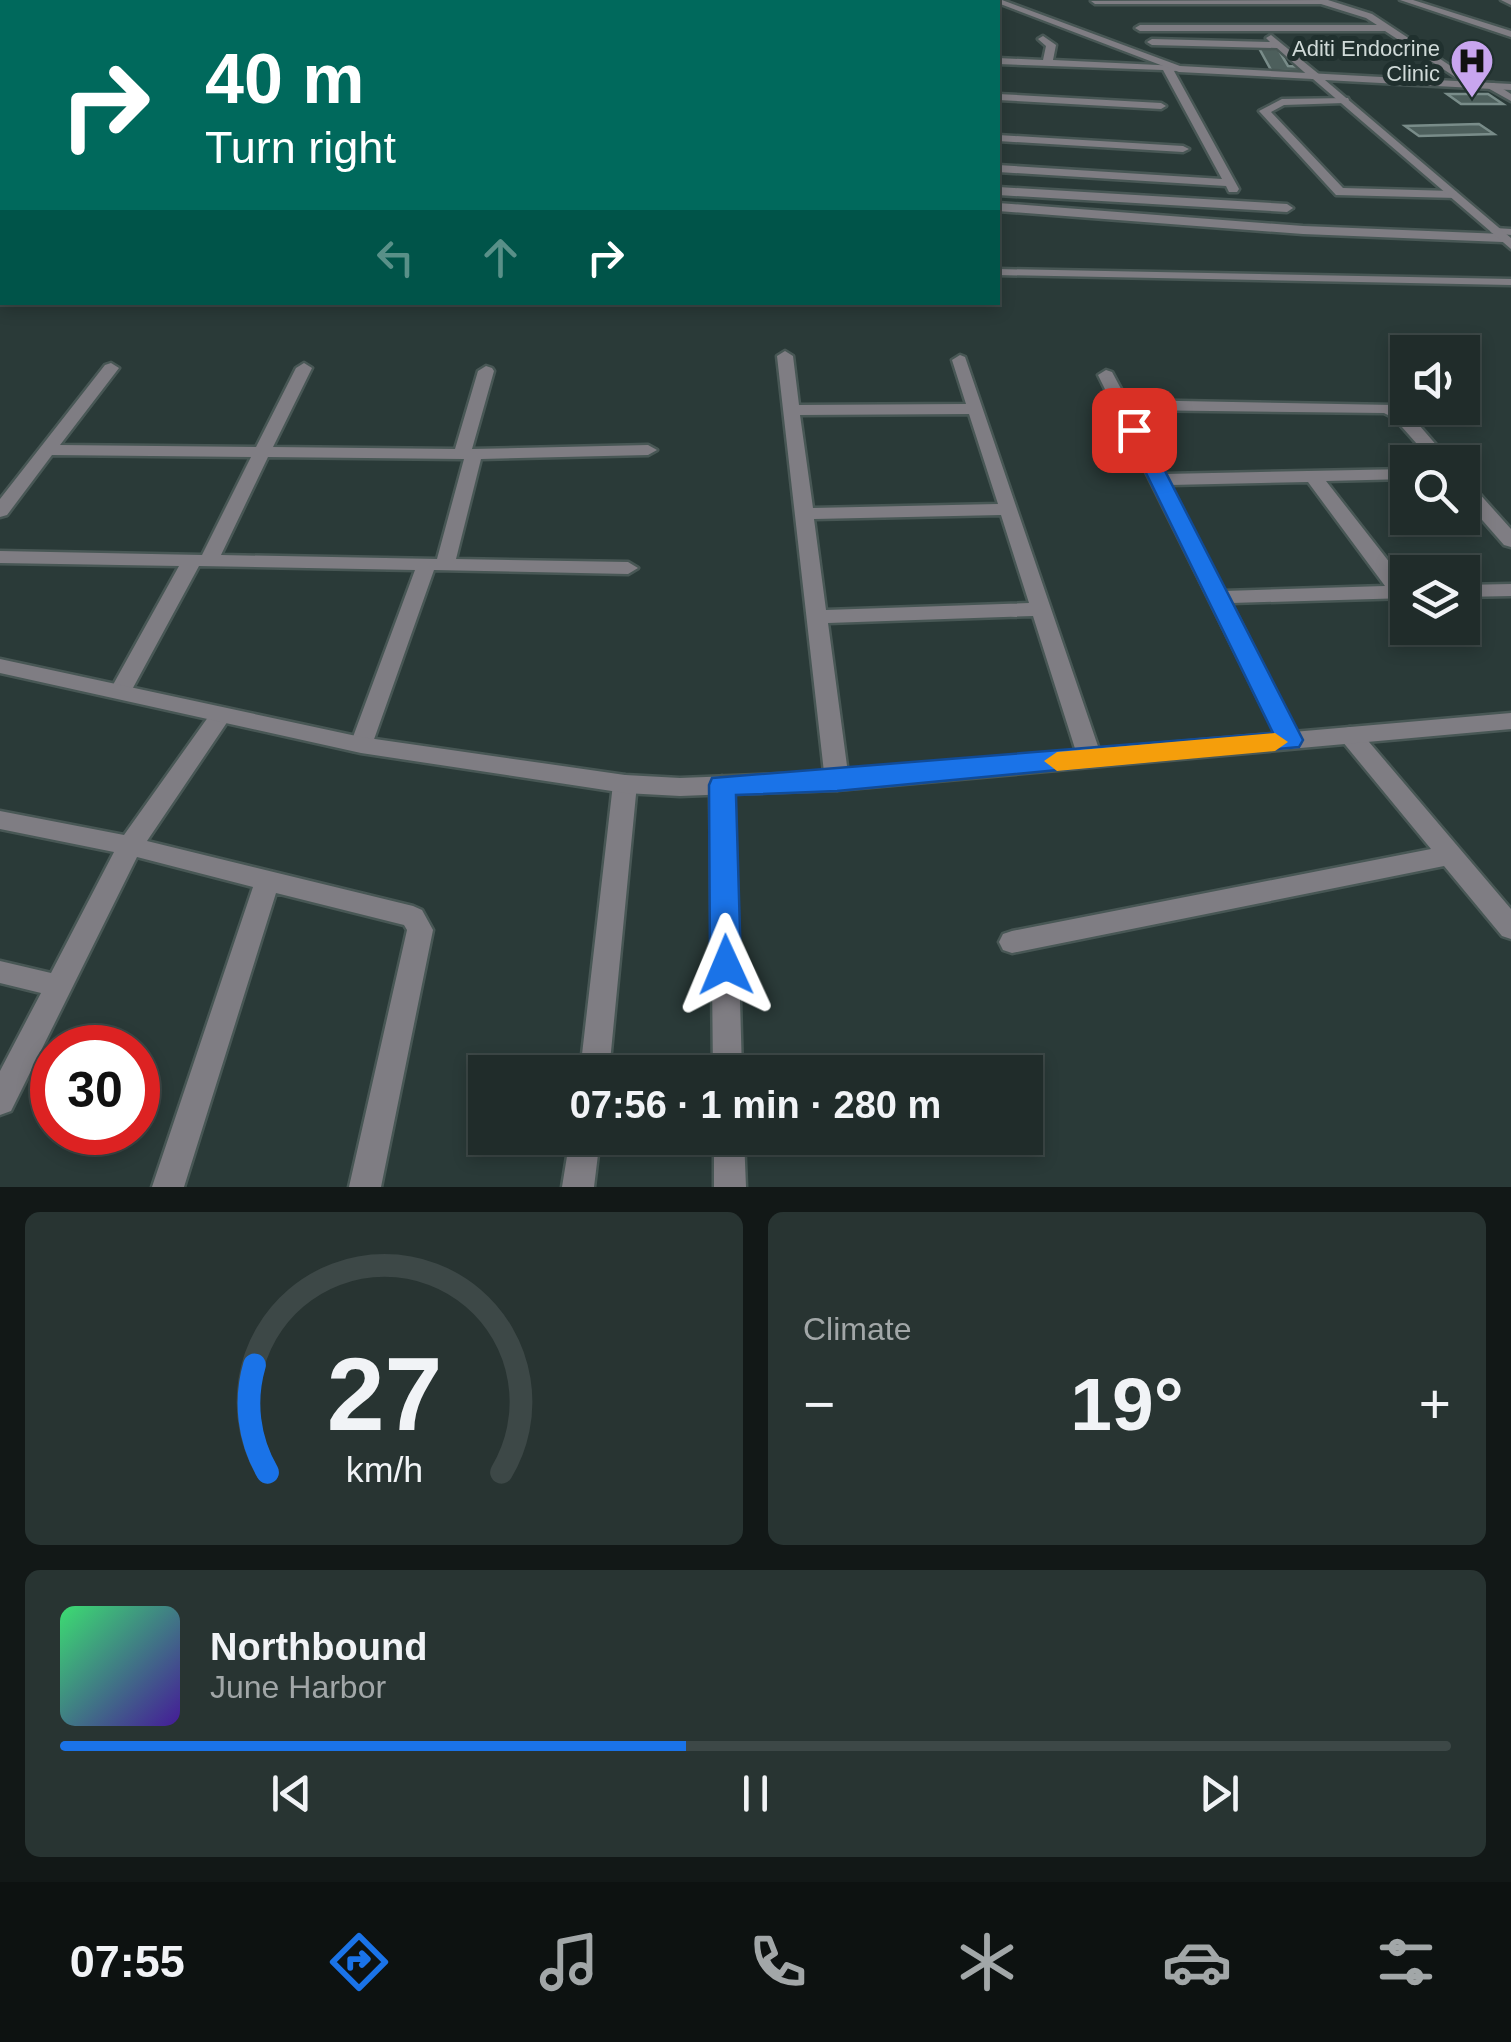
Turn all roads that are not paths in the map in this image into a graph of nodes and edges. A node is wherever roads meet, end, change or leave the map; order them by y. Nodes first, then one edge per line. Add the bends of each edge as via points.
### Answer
1 (1212, 0) edge
2 (1404, 0) edge
3 (1093, 1) edge
4 (1322, 1) edge
5 (1000, 2) edge
6 (1119, 11) dead end
7 (1130, 18) dead end
8 (1140, 28) junction
9 (1257, 28) junction
10 (1386, 28) junction
11 (1511, 34) edge
12 (1042, 39) dead end
13 (1152, 42) junction
14 (1279, 45) junction
15 (1000, 61) edge
16 (1047, 64) junction
17 (1172, 68) junction
18 (1316, 76) junction
19 (1474, 84) junction
20 (1490, 85) junction
21 (1511, 87) edge
22 (1000, 97) edge
23 (1511, 98) edge
24 (1344, 100) junction
25 (1160, 106) dead end
26 (1000, 138) edge
27 (1183, 149) dead end
28 (1000, 169) edge
29 (1229, 183) junction
30 (1000, 191) edge
31 (1452, 194) junction
32 (1241, 205) junction
33 (1000, 207) edge
34 (1287, 208) dead end
35 (1505, 237) edge
36 (1000, 272) edge
37 (1511, 282) edge
38 (785, 356) dead end
39 (960, 360) dead end
40 (110, 368) dead end
41 (304, 368) dead end
42 (486, 371) dead end
43 (1106, 375) dead end
44 (1123, 405) junction
45 (976, 409) junction
46 (792, 410) junction
47 (1427, 445) edge
48 (48, 450) junction
49 (266, 450) junction
50 (648, 450) dead end
51 (468, 454) junction
52 (1390, 474) edge
53 (1313, 476) junction
54 (1157, 480) junction
55 (1480, 506) edge
56 (1008, 509) junction
57 (0, 511) edge
58 (804, 514) junction
59 (1511, 541) edge
60 (0, 557) edge
61 (201, 559) junction
62 (436, 564) junction
63 (628, 568) dead end
64 (1390, 575) edge
65 (1511, 590) edge
66 (1480, 591) edge
67 (1390, 592) edge
68 (1216, 597) junction
69 (1042, 609) junction
70 (817, 617) junction
71 (0, 666) edge
72 (120, 692) junction
73 (220, 718) junction
74 (1511, 722) edge
75 (1350, 735) junction
76 (1290, 740) junction
77 (361, 745) junction
78 (1090, 758) junction
79 (837, 781) junction
80 (625, 784) junction
81 (722, 785) junction
82 (0, 820) edge
83 (130, 846) junction
84 (1449, 855) junction
85 (268, 879) junction
86 (1511, 928) edge
87 (1012, 942) dead end
88 (0, 972) edge
89 (59, 986) junction
90 (596, 1055) edge
91 (728, 1055) edge
92 (0, 1101) edge
93 (583, 1155) edge
94 (729, 1155) edge
95 (168, 1187) edge
96 (365, 1187) edge
97 (578, 1187) edge
98 (730, 1187) edge

1 - 3 street
1 - 4 street
2 - 11 street
3 - 6 street
4 - 10 street
5 - 17 street
7 - 8 street
8 - 9 street
8 - 13 street
9 - 10 street
9 - 14 street
10 - 19 street
12 - 16 street via 1051,46
13 - 14 street
13 - 17 street
14 - 18 street
15 - 16 street
16 - 17 street
17 - 18 street
17 - 29 street
18 - 19 street
18 - 24 street
19 - 20 street
20 - 21 street
20 - 23 street
22 - 25 street
24 - 31 street
24 - 31 street via 1282,102 1264,111 1345,194
26 - 27 street
28 - 29 street
29 - 32 street
30 - 32 street
31 - 35 street
32 - 34 street
33 - 35 street
36 - 37 lane
38 - 46 street
39 - 45 street
40 - 48 street
41 - 49 street
42 - 51 street
43 - 44 street
44 - 47 street via 1387,408
44 - 54 street
45 - 46 street
45 - 56 street
46 - 58 street
48 - 49 street
48 - 57 street
49 - 51 street
49 - 61 street
50 - 51 street
51 - 62 street
52 - 53 street
53 - 54 street
53 - 64 street
54 - 68 street
55 - 59 street
56 - 58 street
56 - 69 street
58 - 70 street
60 - 61 street
61 - 62 street
61 - 72 street
62 - 63 street
62 - 77 street
65 - 66 street
67 - 68 street
68 - 76 street
69 - 70 street
69 - 78 street
70 - 79 street
71 - 72 street
72 - 73 street
73 - 77 street
73 - 83 street
74 - 75 street
75 - 76 street
75 - 84 street
76 - 78 street
77 - 80 street
78 - 79 street
79 - 81 street
80 - 81 street
80 - 90 street
81 - 91 street
82 - 83 street
83 - 85 street
83 - 89 street
84 - 86 street
84 - 87 street
85 - 95 street
85 - 96 street via 406,912 420,930
88 - 89 street
89 - 92 street
93 - 97 street
94 - 98 street

